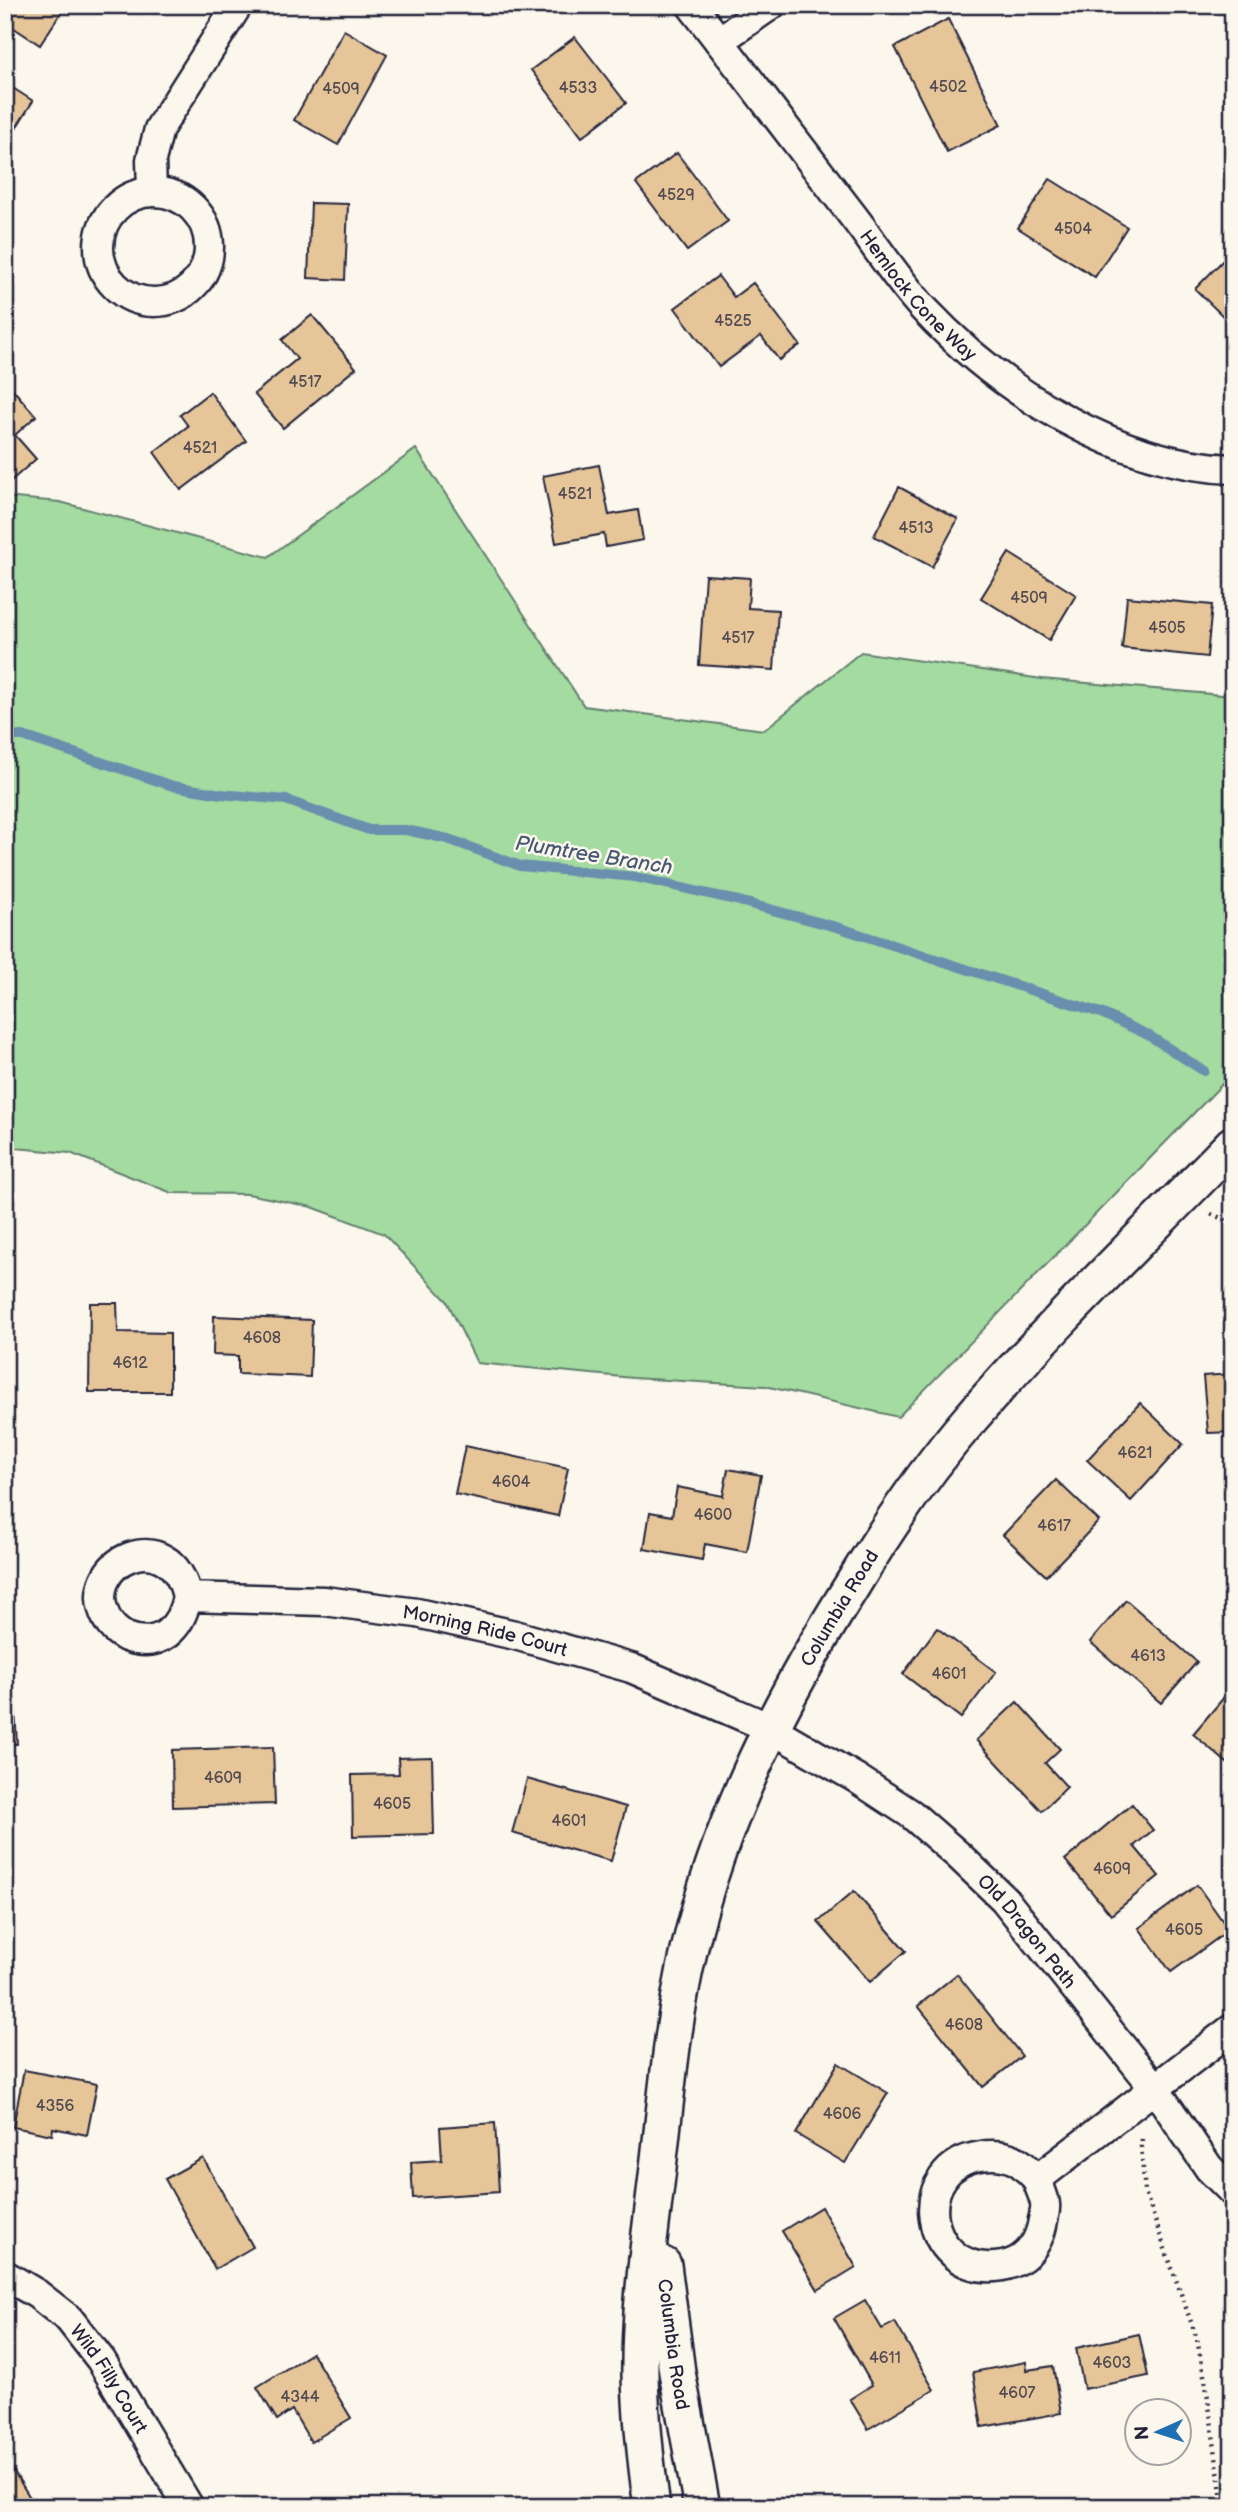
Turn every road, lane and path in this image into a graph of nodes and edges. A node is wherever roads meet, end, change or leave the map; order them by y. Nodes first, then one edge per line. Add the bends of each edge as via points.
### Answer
1 (238, 5) edge
2 (691, 5) edge
3 (771, 5) edge
4 (719, 41) junction
5 (152, 191) dead end
6 (1233, 469) edge
7 (1233, 1144) edge
8 (187, 1597) dead end
9 (770, 1728) junction
10 (1233, 2028) edge
11 (1154, 2087) junction
12 (1037, 2179) junction
13 (656, 2182) junction
14 (1233, 2192) edge
15 (5, 2275) edge
16 (189, 2507) edge
17 (652, 2507) edge
18 (702, 2507) edge
19 (1223, 2507) edge

1 - 5 street via 159,129 151,160
2 - 4 street, Hemlock Cone Way
3 - 4 street
4 - 6 street, Hemlock Cone Way via 923,308 986,366 1054,413 1113,442 1167,459
7 - 9 street, Columbia Road via 969,1420 894,1517
8 - 9 street, Morning Ride Court via 324,1601 417,1613 631,1668
9 - 11 street, Old Dragon Path via 911,1814 958,1855 1004,1899
9 - 13 street, Columbia Road via 715,1861 689,1950
10 - 11 street
11 - 12 street
11 - 14 street, Old Dragon Path via 1209,2168
11 - 19 path via 1141,2146 1145,2192 1197,2339
12 - 12 street via 1017,2161 993,2154 968,2158 951,2169 940,2182 933,2203 933,2223 943,2245 960,2260 980,2268 1006,2266 1027,2254 1041,2236 1046,2205
13 - 17 street, Columbia Road via 640,2374
13 - 18 street, Columbia Road via 675,2359
15 - 16 street, Wild Filly Court via 69,2319 101,2360

